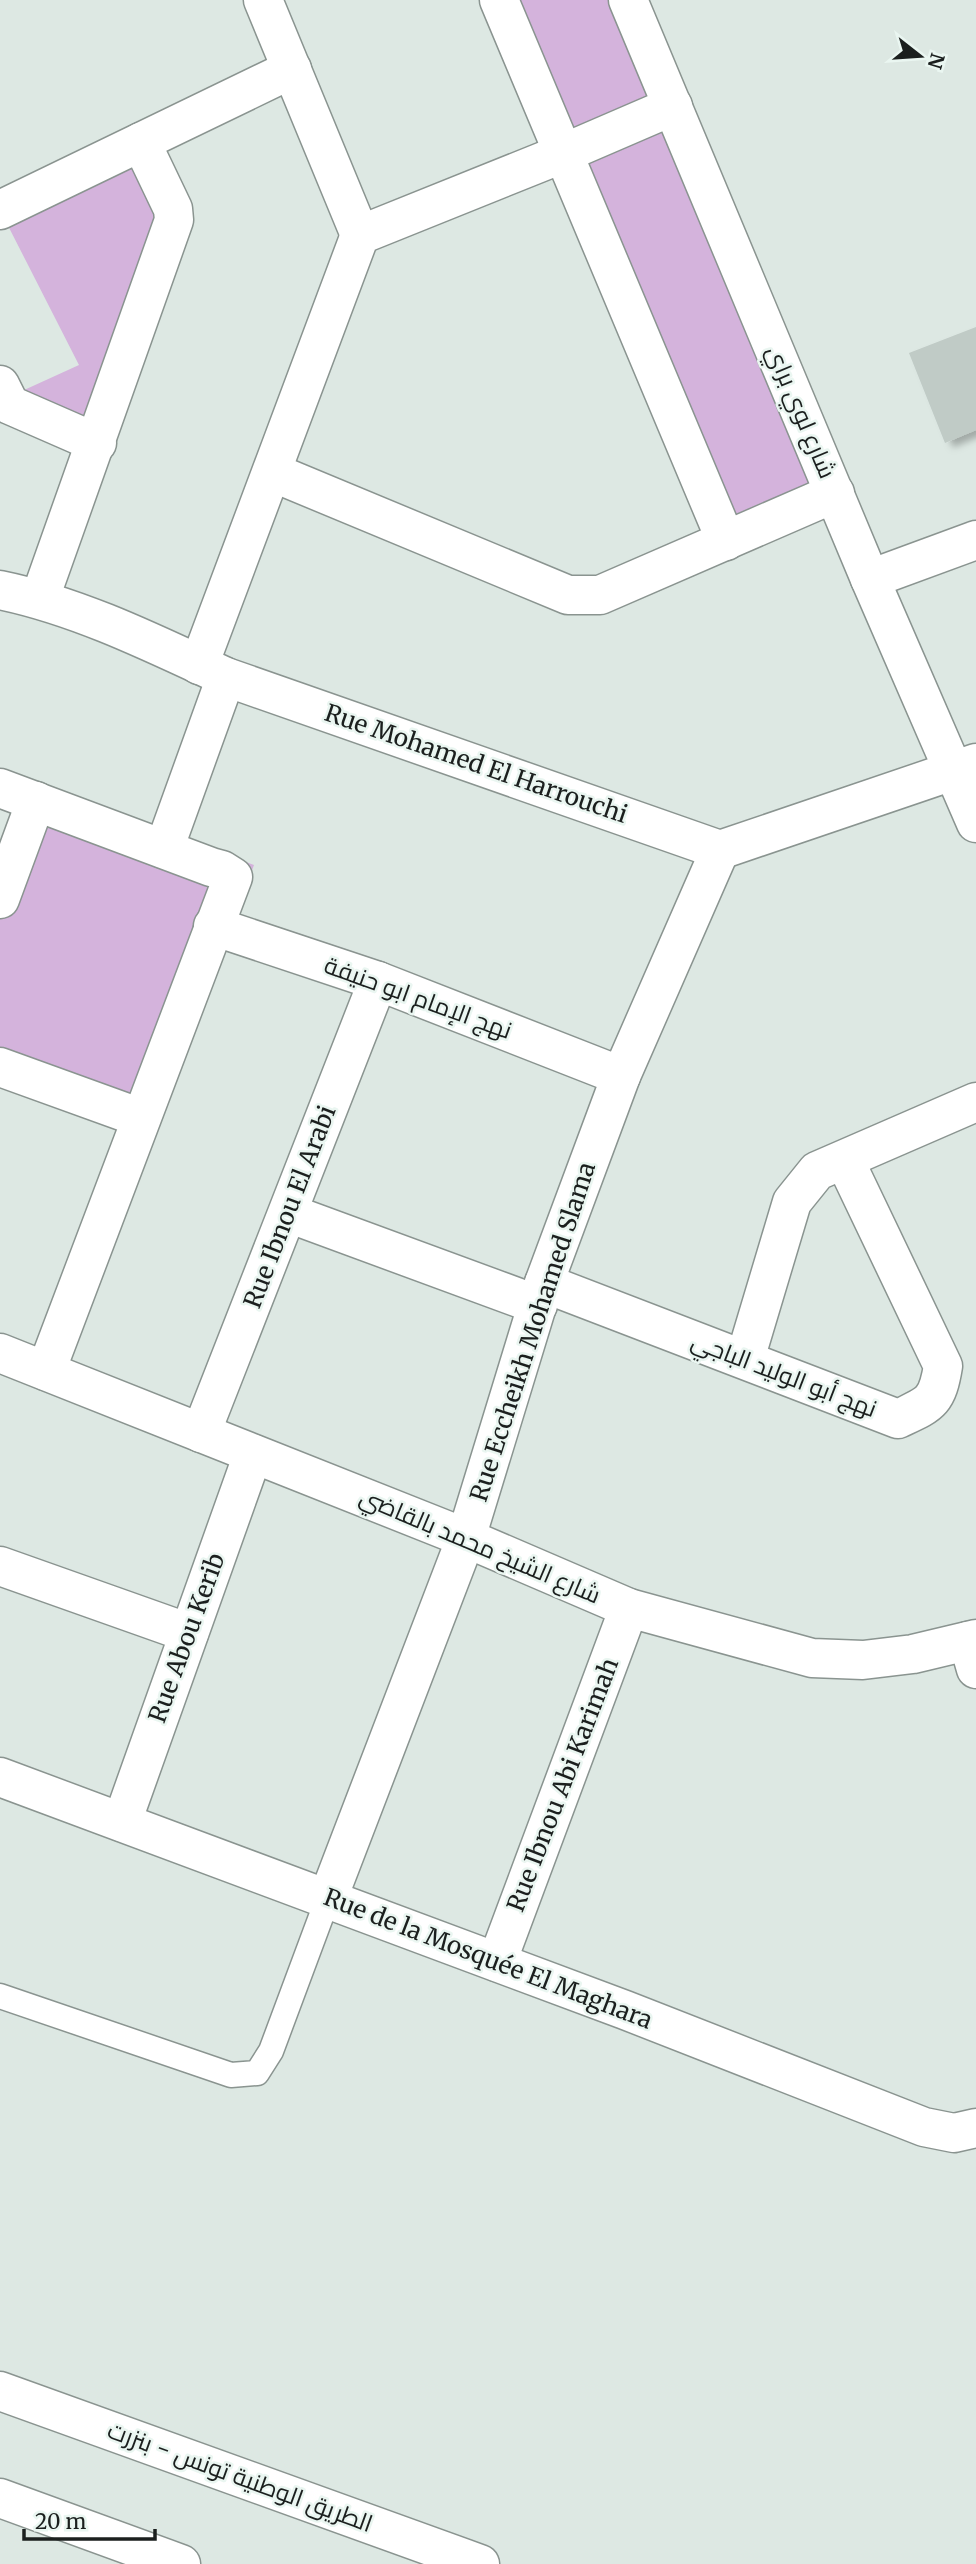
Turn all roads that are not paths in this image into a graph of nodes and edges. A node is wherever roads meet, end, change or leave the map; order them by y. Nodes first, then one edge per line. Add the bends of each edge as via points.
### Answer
1 (263, 0) edge
2 (499, 0) edge
3 (628, 0) edge
4 (292, 69) junction
5 (673, 106) junction
6 (141, 142) junction
7 (564, 153) junction
8 (0, 210) edge
9 (360, 235) junction
10 (0, 385) edge
11 (97, 443) junction
12 (272, 472) junction
13 (835, 493) junction
14 (976, 540) edge
15 (726, 541) junction
16 (870, 579) junction
17 (0, 590) edge
18 (40, 598) junction
19 (212, 671) junction
20 (965, 766) edge
21 (0, 788) edge
22 (36, 801) junction
23 (976, 823) edge
24 (164, 849) junction
25 (720, 850) junction
26 (0, 900) edge
27 (212, 926) junction
28 (378, 981) junction
29 (0, 1067) edge
30 (621, 1076) junction
31 (976, 1102) edge
32 (141, 1118) junction
33 (845, 1161) junction
34 (288, 1213) junction
35 (541, 1294) junction
36 (0, 1353) edge
37 (745, 1359) junction
38 (46, 1371) junction
39 (201, 1433) junction
40 (253, 1454) junction
41 (466, 1538) junction
42 (0, 1566) edge
43 (629, 1608) junction
44 (189, 1633) junction
45 (973, 1650) edge
46 (0, 1777) edge
47 (122, 1822) junction
48 (328, 1898) junction
49 (497, 1962) junction
50 (0, 1996) edge
51 (976, 2128) edge
52 (0, 2391) edge
53 (0, 2498) edge
54 (181, 2564) edge
55 (480, 2564) edge

1 - 4 main road
2 - 7 main road
3 - 5 main road, شارع لوي براي
4 - 6 main road
4 - 9 main road
5 - 7 main road
5 - 13 main road, شارع لوي براي
6 - 8 main road
6 - 11 main road via 174,220
7 - 9 main road
7 - 15 main road
9 - 12 main road
10 - 11 main road via 10,405
11 - 18 main road
12 - 15 main road via 568,594 600,595
12 - 19 main road
13 - 15 main road
13 - 16 main road, شارع لوي براي
14 - 16 main road
16 - 20 main road, شارع لوي براي
17 - 18 main road, Rue Mohamed El Harrouchi
18 - 19 main road, Rue Mohamed El Harrouchi
19 - 24 main road
19 - 25 main road, Rue Mohamed El Harrouchi
20 - 23 main road, شارع لوي براي
20 - 25 main road
21 - 22 main road
22 - 24 main road
22 - 26 main road
24 - 27 main road via 233,877
25 - 30 main road, Rue Eccheikh Mohamed Slama
27 - 28 main road, نهج الإمام ابو حنيفة
27 - 32 main road
28 - 30 main road, نهج الإمام ابو حنيفة
28 - 34 main road, Rue Ibnou El Arabi
29 - 32 main road
30 - 35 main road, Rue Eccheikh Mohamed Slama
31 - 33 main road
32 - 38 main road
33 - 37 main road via 817,1171 792,1202
33 - 37 main road, نهج أبو الوليد الباجي via 943,1366 940,1386 929,1405 898,1419
34 - 35 main road, نهج أبو الوليد الباجي
34 - 39 main road, Rue Ibnou El Arabi
35 - 37 main road, نهج أبو الوليد الباجي
35 - 41 main road, Rue Eccheikh Mohamed Slama
36 - 38 main road, شارع الشيخ محمد بالقاضي
38 - 39 main road, شارع الشيخ محمد بالقاضي
39 - 40 main road, شارع الشيخ محمد بالقاضي
40 - 41 main road, شارع الشيخ محمد بالقاضي
40 - 44 main road, Rue Abou Kerib
41 - 43 main road, شارع الشيخ محمد بالقاضي
41 - 48 main road, Rue Eccheikh Mohamed Slama
42 - 44 main road
43 - 45 main road, شارع الشيخ محمد بالقاضي via 813,1658 863,1660
43 - 49 main road, Rue Ibnou Abi Karimah
44 - 47 main road, Rue Abou Kerib
46 - 47 main road, Rue de la Mosquée El Maghara
47 - 48 main road, Rue de la Mosquée El Maghara
48 - 49 main road, Rue de la Mosquée El Maghara
48 - 50 lane via 271,2051 257,2073 231,2075
49 - 51 main road, Rue de la Mosquée El Maghara via 925,2127 954,2133
52 - 55 main road, الطريق الوطنية تونس - بنزرت
53 - 54 main road

